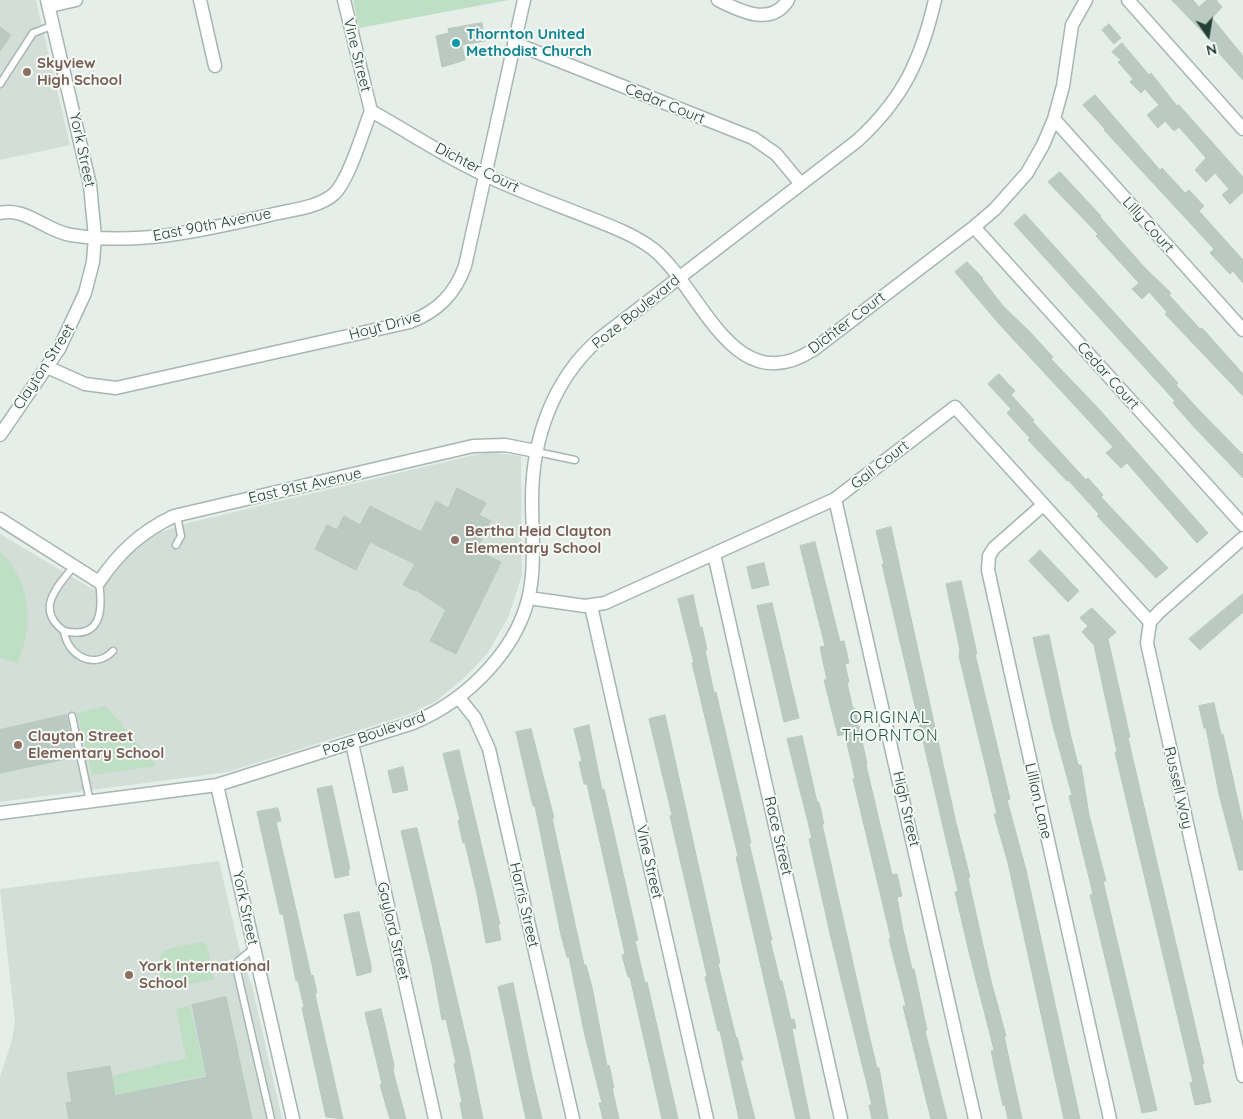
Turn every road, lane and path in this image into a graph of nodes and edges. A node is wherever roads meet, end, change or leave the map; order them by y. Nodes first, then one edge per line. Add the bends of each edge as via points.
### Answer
1 (76, 0) edge
2 (200, 0) edge
3 (344, 0) edge
4 (524, 0) edge
5 (718, 0) edge
6 (788, 0) edge
7 (935, 0) edge
8 (1086, 0) edge
9 (1128, 0) edge
10 (49, 2) edge
11 (54, 25) junction
12 (514, 43) junction
13 (214, 66) dead end
14 (0, 84) edge
15 (371, 111) junction
16 (1054, 119) junction
17 (1243, 128) edge
18 (485, 175) junction
19 (801, 184) junction
20 (0, 212) edge
21 (974, 227) junction
22 (95, 237) junction
23 (678, 279) junction
24 (1243, 330) edge
25 (47, 368) junction
26 (0, 435) edge
27 (536, 451) junction
28 (574, 460) dead end
29 (835, 499) junction
30 (1044, 505) junction
31 (177, 516) junction
32 (0, 519) edge
33 (1243, 524) edge
34 (1243, 538) edge
35 (176, 545) dead end
36 (714, 554) junction
37 (74, 566) junction
38 (99, 582) junction
39 (529, 598) junction
40 (591, 606) junction
41 (1150, 622) junction
42 (64, 631) junction
43 (113, 651) dead end
44 (459, 698) junction
45 (72, 716) dead end
46 (352, 743) junction
47 (217, 785) junction
48 (90, 803) junction
49 (0, 813) edge
50 (254, 948) junction
51 (1243, 1076) edge
52 (271, 1119) edge
53 (293, 1119) edge
54 (435, 1119) edge
55 (573, 1119) edge
56 (706, 1119) edge
57 (841, 1119) edge
58 (975, 1119) edge
59 (1110, 1119) edge

1 - 10 street
2 - 13 street
3 - 15 street, Vine Street
4 - 12 street, Hoyt Drive
5 - 6 street via 756,15 778,10
7 - 19 street, Poze Boulevard via 924,44 897,98 863,135
8 - 16 street, Dichter Court via 1072,25 1063,86
9 - 17 street
10 - 11 street, York Street
11 - 14 lane via 33,33
11 - 22 street, York Street via 90,185
12 - 18 street, Hoyt Drive
12 - 19 street, Cedar Court via 753,138 776,154
15 - 18 street, Dichter Court
15 - 22 street, East 90th Avenue via 341,186 320,203 169,236
16 - 21 street, Dichter Court via 1043,146 1026,173 994,210
16 - 24 street, Lilly Court
18 - 23 street, Dichter Court via 622,231 654,250
18 - 25 street, Hoyt Drive via 461,277 444,303 425,316 116,388 86,384
19 - 23 street, Poze Boulevard
20 - 22 street, East 90th Avenue via 18,212 58,232
21 - 23 street, Dichter Court via 812,350 790,360 764,362 737,350 721,335
21 - 33 street, Cedar Court
22 - 25 street, Clayton Street via 85,293 73,323
23 - 27 street, Poze Boulevard via 598,340 575,365 545,417
25 - 26 street, Clayton Street
27 - 28 lane
27 - 31 street, East 91st Avenue via 505,445 473,446
27 - 39 street, Poze Boulevard
29 - 30 street, Gail Court via 955,407
29 - 36 street, Gail Court
29 - 58 street, High Street
30 - 41 street, Gail Court
30 - 59 street, Lillian Lane via 994,548 989,556 988,570
31 - 35 lane via 181,536
31 - 38 street, East 91st Avenue via 145,531 127,547
32 - 37 street
34 - 41 street
36 - 40 street, Gail Court
36 - 57 street, Race Street
37 - 38 street
37 - 42 lane via 55,588 50,604 53,621
38 - 42 lane via 102,603 99,619 82,632
39 - 40 street, Gail Court
39 - 44 street, Poze Boulevard via 498,658 488,672
40 - 56 street, Vine Street
41 - 51 street, Russell Way via 1146,643
42 - 43 lane via 69,649 83,658 103,658
44 - 46 street, Poze Boulevard via 413,723
44 - 55 street, Harris Street via 475,718 489,749
45 - 48 lane
46 - 47 street, Poze Boulevard
46 - 54 street, Gaylord Street
47 - 48 street, Poze Boulevard
47 - 50 street, York Street
48 - 49 street, Poze Boulevard
50 - 52 lane via 238,961 237,971
50 - 53 street, York Street

